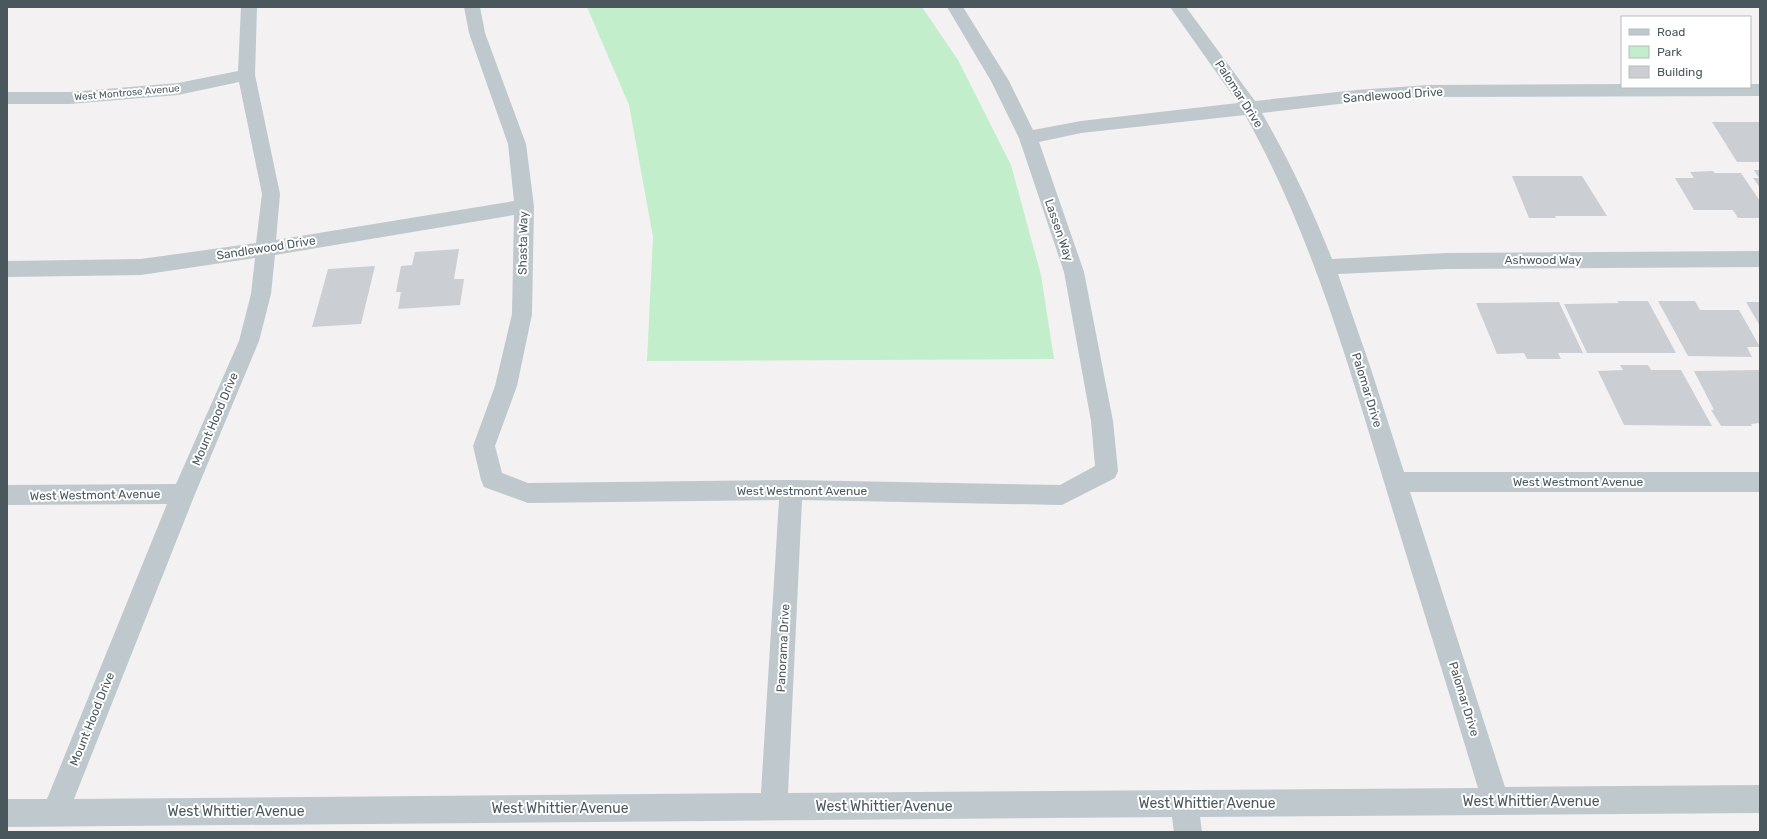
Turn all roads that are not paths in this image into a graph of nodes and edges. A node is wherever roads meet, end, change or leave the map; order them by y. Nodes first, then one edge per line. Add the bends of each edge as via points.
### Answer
1 (249, 7) edge
2 (472, 7) edge
3 (955, 7) edge
4 (1178, 7) edge
5 (246, 75) junction
6 (1760, 90) edge
7 (7, 98) edge
8 (1251, 109) junction
9 (1028, 138) junction
10 (524, 206) junction
11 (265, 249) junction
12 (1760, 259) edge
13 (1326, 267) junction
14 (7, 269) edge
15 (1107, 471) joint
16 (492, 480) joint
17 (1396, 482) junction
18 (1760, 482) edge
19 (791, 490) junction
20 (183, 494) junction
21 (7, 495) edge
22 (1760, 799) edge
23 (1496, 801) junction
24 (1184, 804) junction
25 (774, 806) junction
26 (55, 812) junction
27 (7, 813) edge
28 (1188, 832) edge

1 - 5 street, Mount Hood Drive
2 - 10 street, Shasta Way via 476,32 517,144
3 - 9 street, Lassen Way via 1000,81
4 - 8 street, Palomar Drive
5 - 7 street, West Montrose Avenue via 178,89 68,98
5 - 11 street, Mount Hood Drive via 271,194
6 - 8 street, Sandlewood Drive via 1429,91 1356,96
8 - 9 street, Sandlewood Drive via 1089,126
8 - 13 street, Palomar Drive via 1284,171
9 - 15 street, Lassen Way via 1074,272 1102,421
10 - 11 street, Sandlewood Drive
10 - 16 street, Shasta Way via 522,314 506,386 484,446
11 - 14 street, Sandlewood Drive via 141,268
11 - 20 street, Mount Hood Drive via 261,294 248,341
12 - 13 street, Ashwood Way via 1446,261
13 - 17 street, Palomar Drive
15 - 19 street, West Westmont Avenue via 1062,495
16 - 19 street, West Westmont Avenue via 528,493
17 - 18 street, West Westmont Avenue
17 - 23 street, Palomar Drive
19 - 25 street, Panorama Drive
20 - 21 street, West Westmont Avenue
20 - 26 street, Mount Hood Drive
22 - 23 street, West Whittier Avenue
23 - 24 street, West Whittier Avenue
24 - 25 street, West Whittier Avenue
24 - 28 street
25 - 26 street, West Whittier Avenue
26 - 27 street, West Whittier Avenue

